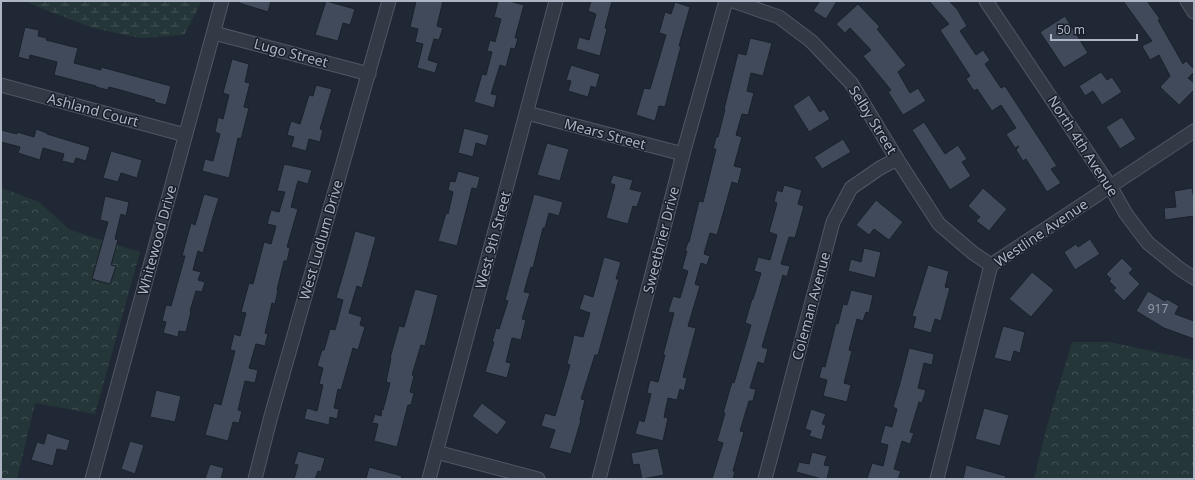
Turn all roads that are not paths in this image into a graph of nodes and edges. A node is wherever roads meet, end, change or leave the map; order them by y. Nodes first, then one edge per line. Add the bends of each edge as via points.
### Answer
1 (222, 1) edge
2 (389, 1) edge
3 (556, 1) edge
4 (726, 1) edge
5 (733, 1) edge
6 (986, 1) edge
7 (1187, 1) edge
8 (1194, 12) edge
9 (214, 33) junction
10 (369, 74) junction
11 (1, 86) edge
12 (527, 113) junction
13 (1194, 131) edge
14 (185, 135) junction
15 (683, 154) junction
16 (897, 159) junction
17 (1110, 186) junction
18 (991, 264) junction
19 (1194, 278) edge
20 (436, 452) junction
21 (92, 479) edge
22 (255, 479) edge
23 (429, 479) edge
24 (538, 479) edge
25 (599, 479) edge
26 (765, 479) edge
27 (937, 479) edge

1 - 9 street, Whitewood Drive
2 - 10 street, West Ludlum Drive
3 - 12 street, West 9th Street
4 - 15 street, Sweetbrier Drive
5 - 16 street, Selby Street via 779,17 811,41 851,83
6 - 17 street, North 4th Avenue
7 - 8 street
9 - 10 street, Lugo Street
9 - 14 street, Whitewood Drive
10 - 22 street, West Ludlum Drive
11 - 14 street, Ashland Court
12 - 15 street, Mears Street
12 - 20 street, West 9th Street
13 - 17 street, Westline Avenue
14 - 21 street, Whitewood Drive
15 - 25 street, Sweetbrier Drive
16 - 18 street, Selby Street via 939,224 973,253
16 - 26 street, Coleman Avenue via 851,188 833,222
17 - 18 street, Westline Avenue
17 - 19 street, North 4th Avenue via 1126,214 1148,243
18 - 27 street, Westline Avenue
20 - 23 street, West 9th Street
20 - 24 street

